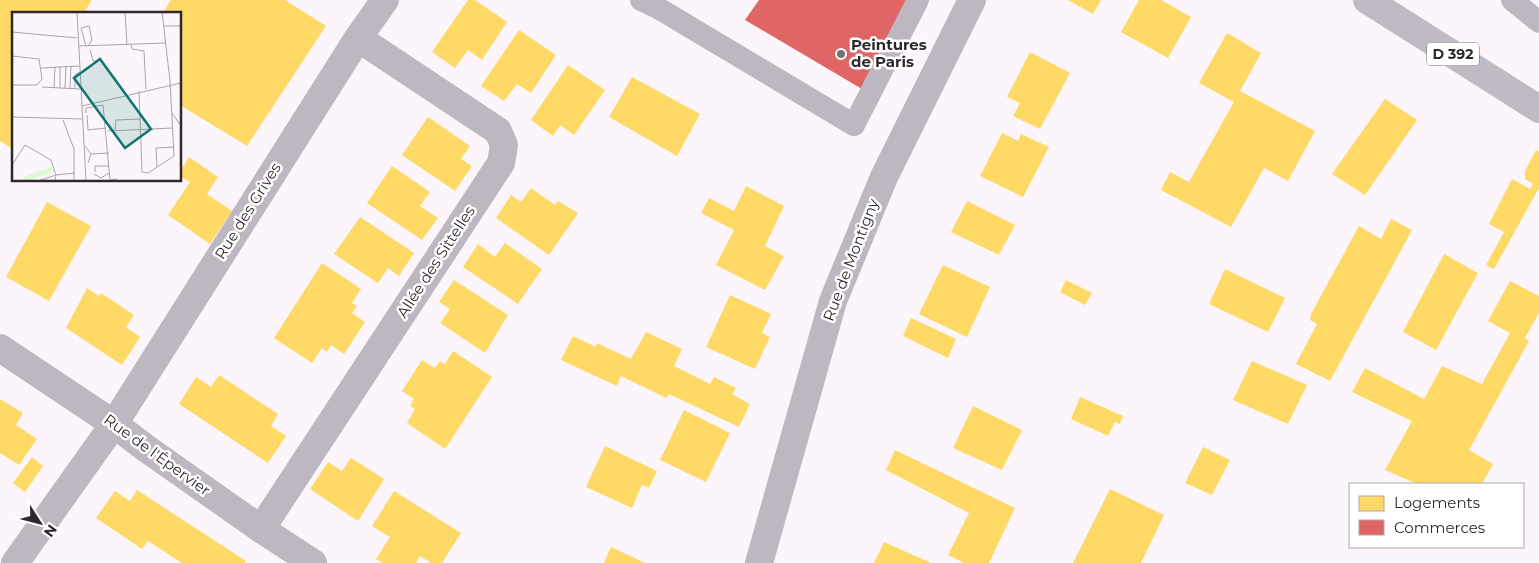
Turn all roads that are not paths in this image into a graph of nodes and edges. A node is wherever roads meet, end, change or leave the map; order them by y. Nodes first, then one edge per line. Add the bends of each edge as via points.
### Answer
1 (385, 0) edge
2 (640, 0) edge
3 (918, 0) edge
4 (972, 0) edge
5 (1367, 0) edge
6 (1512, 0) edge
7 (1539, 22) edge
8 (358, 38) junction
9 (1539, 109) edge
10 (0, 348) edge
11 (114, 424) junction
12 (261, 529) junction
13 (16, 563) edge
14 (313, 563) edge
15 (759, 563) edge

1 - 8 street, Rue des Grives
2 - 3 lane via 854,125
4 - 15 street, Rue de Montigny via 884,177 833,301
5 - 9 main road, D 392
6 - 7 lane
8 - 11 street, Rue des Grives
8 - 12 street, Allée des Sittelles via 498,131 504,146 501,162
10 - 11 street, Rue de l'Épervier
11 - 12 street, Rue de l'Épervier
11 - 13 street, Rue des Grives
12 - 14 street, Rue de l'Épervier

